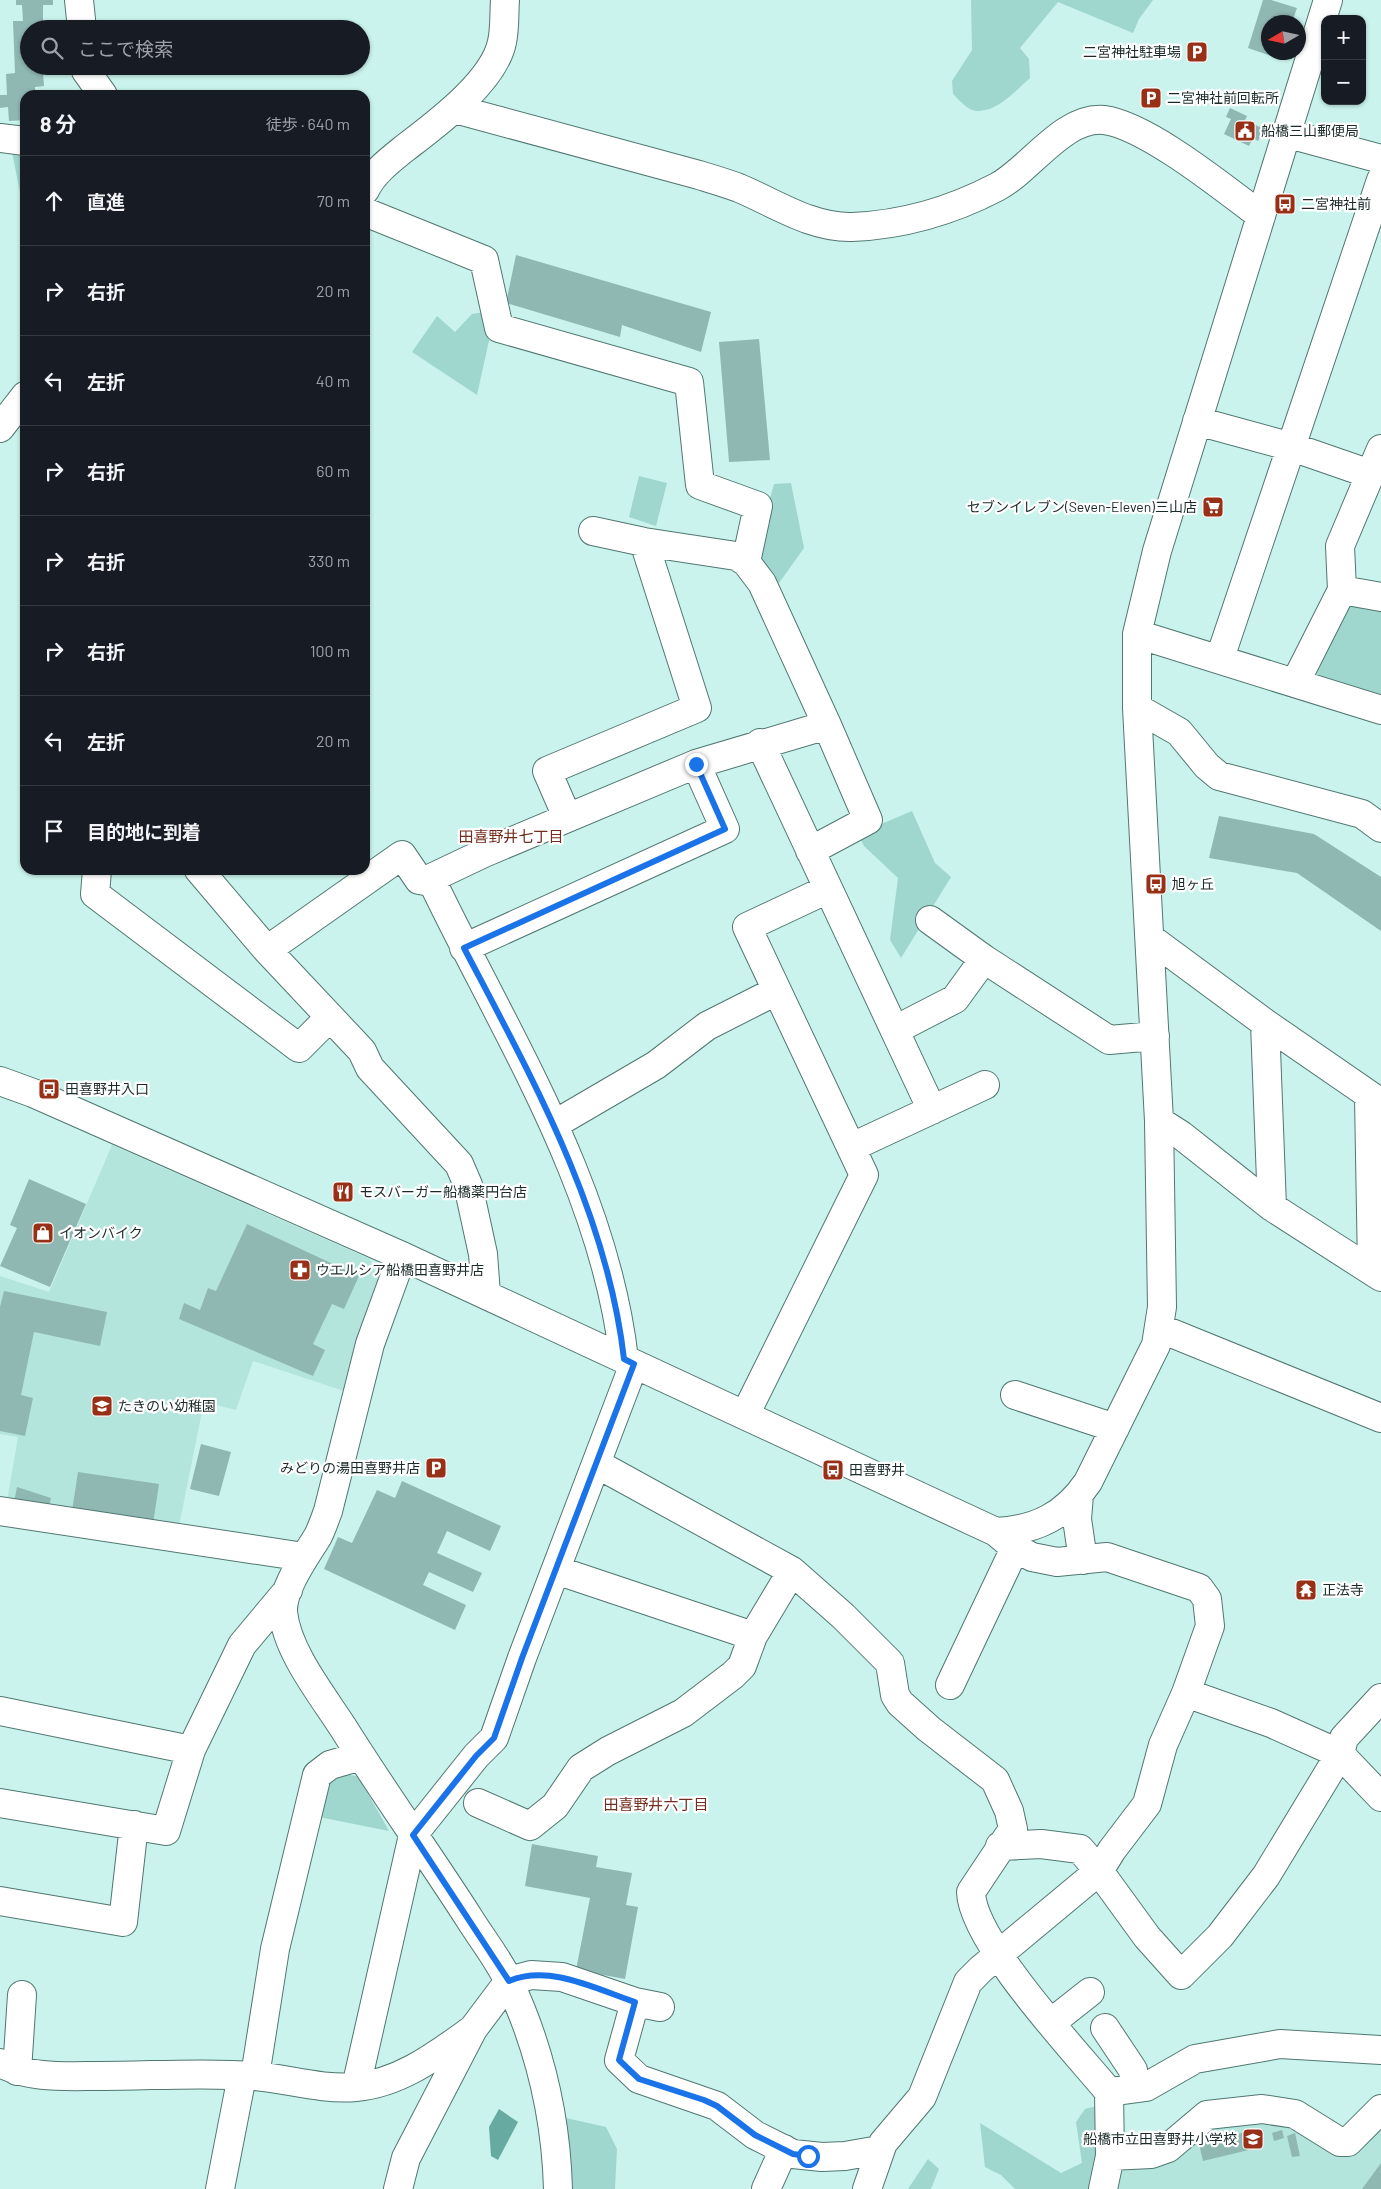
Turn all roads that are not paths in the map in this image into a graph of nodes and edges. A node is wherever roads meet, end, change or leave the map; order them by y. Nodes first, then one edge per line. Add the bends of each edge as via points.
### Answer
1 (79, 0) edge
2 (504, 0) edge
3 (1328, 0) edge
4 (81, 20) edge
5 (89, 75) edge
6 (99, 90) edge
7 (455, 109) junction
8 (1285, 133) junction
9 (0, 138) edge
10 (20, 141) edge
11 (1381, 159) edge
12 (1381, 180) edge
13 (370, 181) edge
14 (370, 214) edge
15 (1261, 216) junction
16 (20, 402) edge
17 (1197, 421) junction
18 (0, 428) edge
19 (1292, 447) junction
20 (1381, 449) edge
21 (1370, 474) junction
22 (593, 531) dead end
23 (644, 542) junction
24 (746, 562) junction
25 (1342, 590) junction
26 (1381, 597) edge
27 (1137, 634) junction
28 (1220, 658) junction
29 (1295, 683) junction
30 (1137, 708) junction
31 (1381, 710) edge
32 (827, 725) junction
33 (760, 743) junction
34 (696, 764) junction
35 (567, 817) junction
36 (1381, 828) edge
37 (810, 851) junction
38 (97, 875) edge
39 (203, 875) edge
40 (432, 879) junction
41 (828, 888) junction
42 (930, 920) dead end
43 (1150, 938) junction
44 (464, 948) junction
45 (267, 950) junction
46 (984, 959) junction
47 (776, 991) junction
48 (330, 1017) junction
49 (1265, 1023) junction
50 (894, 1030) junction
51 (1155, 1036) junction
52 (0, 1081) edge
53 (985, 1086) dead end
54 (1375, 1100) edge
55 (932, 1110) junction
56 (1159, 1121) junction
57 (554, 1124) junction
58 (852, 1147) junction
59 (1272, 1207) junction
60 (402, 1256) junction
61 (1377, 1273) edge
62 (486, 1294) junction
63 (1159, 1328) junction
64 (629, 1362) junction
65 (1015, 1394) dead end
66 (745, 1415) junction
67 (1381, 1418) edge
68 (1115, 1428) junction
69 (596, 1464) junction
70 (1079, 1495) junction
71 (0, 1511) edge
72 (1005, 1540) junction
73 (304, 1556) junction
74 (1083, 1560) junction
75 (556, 1570) junction
76 (792, 1571) junction
77 (288, 1590) junction
78 (753, 1636) junction
79 (950, 1685) dead end
80 (1186, 1693) junction
81 (1381, 1698) edge
82 (0, 1711) edge
83 (191, 1750) junction
84 (1340, 1754) junction
85 (361, 1756) junction
86 (1381, 1797) edge
87 (0, 1803) edge
88 (478, 1803) dead end
89 (134, 1826) junction
90 (413, 1835) junction
91 (1000, 1846) junction
92 (1099, 1871) junction
93 (0, 1901) edge
94 (998, 1956) junction
95 (509, 1981) junction
96 (1090, 1992) dead end
97 (22, 1995) dead end
98 (1052, 2022) junction
99 (1105, 2028) dead end
100 (473, 2029) junction
101 (1381, 2050) edge
102 (8, 2067) edge
103 (248, 2076) junction
104 (356, 2087) junction
105 (1122, 2090) junction
106 (1381, 2108) edge
107 (784, 2150) junction
108 (879, 2150) junction
109 (1110, 2156) junction
110 (220, 2189) edge
111 (398, 2189) edge
112 (558, 2189) edge
113 (766, 2189) edge
114 (867, 2189) edge
115 (1102, 2189) edge

1 - 4 street
2 - 7 street via 502,43 483,77
3 - 8 street
5 - 6 street
7 - 13 street via 390,160
7 - 15 street via 699,175 738,188 786,211 850,227 938,212 999,186 1060,136 1083,122 1105,120 1163,146
8 - 11 street
8 - 15 street
9 - 10 street
12 - 19 street
14 - 24 street via 484,260 499,328 689,382 700,485 758,506
15 - 17 street
16 - 18 street
17 - 19 street
17 - 27 street via 1157,551
19 - 21 street
19 - 28 street
20 - 21 street
21 - 25 street via 1340,546
22 - 23 street
23 - 24 street via 736,556
23 - 35 street via 697,708 547,771
24 - 32 street via 762,583
25 - 26 street
25 - 29 street
27 - 28 street
27 - 30 street
28 - 29 street
29 - 31 street
30 - 36 street via 1179,732 1219,776 1362,814
30 - 43 street
32 - 33 street
32 - 37 street via 868,820
33 - 34 street
33 - 37 street
34 - 35 street
34 - 44 street via 725,829
35 - 40 street
37 - 41 street
38 - 48 street via 95,894 299,1048
39 - 45 street
40 - 44 street
40 - 45 street via 418,880 402,855
41 - 47 street via 747,927
41 - 50 street
42 - 46 street
43 - 49 street
43 - 51 street
44 - 57 street
45 - 48 street
46 - 50 street via 955,999
46 - 51 street via 1109,1040
47 - 57 street via 707,1026 656,1065
47 - 58 street
48 - 62 street via 362,1051 370,1068 459,1164 468,1186 483,1254
49 - 54 street
49 - 59 street
50 - 55 street
51 - 56 street
52 - 60 street
53 - 55 street
54 - 61 street
55 - 58 street
56 - 59 street
56 - 63 street via 1162,1307
57 - 64 street via 588,1208
58 - 66 street via 864,1174
59 - 61 street
60 - 62 street
60 - 73 street via 370,1344 328,1511
62 - 64 street
63 - 67 street
63 - 68 street via 1152,1353
64 - 66 street
64 - 69 street
65 - 68 street
66 - 72 street
68 - 70 street
69 - 75 street
69 - 76 street
70 - 72 street via 1052,1518
70 - 74 street via 1077,1520
71 - 73 street
72 - 74 street via 1032,1557 1057,1562
72 - 79 street
73 - 77 street
74 - 80 street via 1107,1557 1199,1588 1207,1599 1210,1626
75 - 78 street
75 - 90 street via 494,1738
76 - 78 street
76 - 91 street via 890,1663 895,1694 900,1703 995,1780 1013,1829
77 - 83 street via 242,1645
77 - 85 street via 283,1609 293,1646
78 - 88 street via 742,1666 733,1675 683,1713 582,1768 555,1806 530,1826
80 - 84 street via 1271,1723
80 - 92 street via 1164,1745 1147,1804
81 - 84 street via 1344,1738
82 - 83 street
83 - 89 street via 166,1831
84 - 86 street
84 - 92 street via 1266,1876 1220,1936 1181,1975 1147,1937
85 - 90 street
85 - 103 street via 330,1765 317,1775
87 - 89 street
89 - 93 street via 123,1922
90 - 95 street
90 - 104 street
91 - 92 street via 1041,1844 1080,1849
91 - 94 street via 971,1892 971,1904
92 - 94 street
94 - 98 street
94 - 108 street via 968,1982 922,2097
95 - 100 street
95 - 107 street via 531,1975 562,1977 647,2004 619,2060 639,2079 717,2106 755,2135
95 - 112 street via 549,2094
96 - 98 street
97 - 102 street
98 - 105 street
99 - 105 street via 1133,2070
100 - 104 street via 424,2064 387,2080
100 - 111 street via 406,2158
101 - 105 street via 1280,2044 1195,2059 1146,2087
102 - 103 street via 54,2076
103 - 104 street
103 - 110 street
105 - 109 street
106 - 109 street via 1348,2142 1340,2142 1295,2114 1262,2110 1207,2115 1168,2148 1150,2154
107 - 108 street via 822,2157
107 - 113 street
108 - 114 street
109 - 115 street

